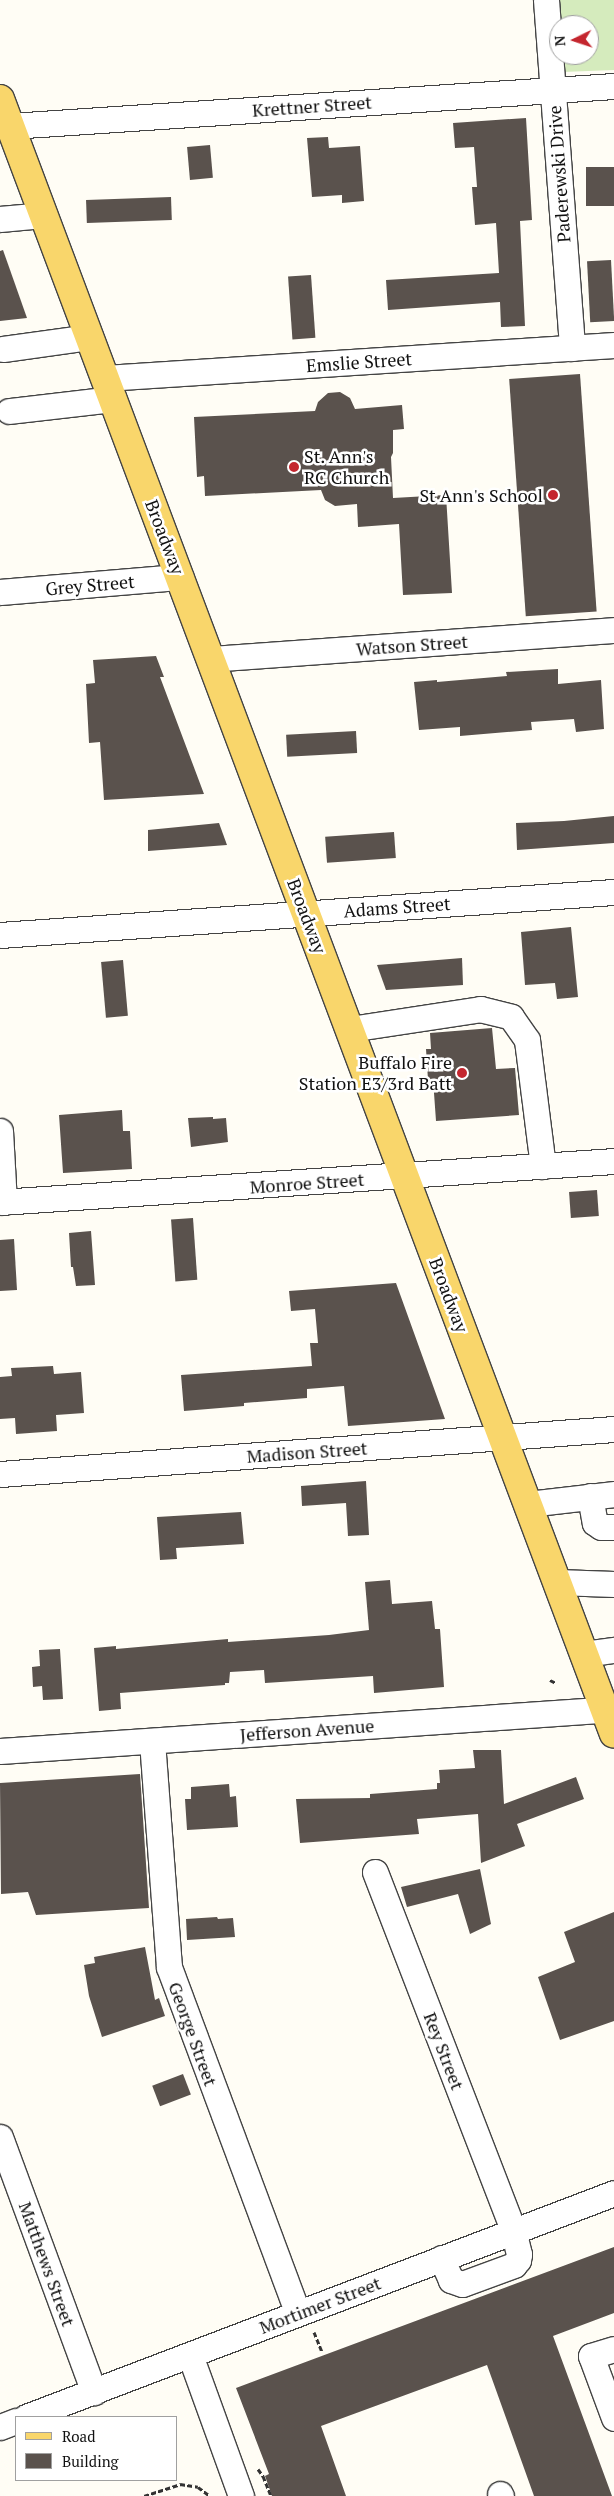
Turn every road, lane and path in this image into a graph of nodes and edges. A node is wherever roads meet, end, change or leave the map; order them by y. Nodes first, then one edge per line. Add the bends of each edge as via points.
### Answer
1 (546, 0) edge
2 (614, 86) edge
3 (552, 90) junction
4 (0, 99) edge
5 (10, 126) junction
6 (44, 216) junction
7 (0, 219) edge
8 (90, 337) junction
9 (614, 345) edge
10 (3, 348) dead end
11 (572, 348) junction
12 (109, 388) junction
13 (9, 411) dead end
14 (180, 577) junction
15 (0, 592) edge
16 (614, 630) edge
17 (210, 659) junction
18 (614, 892) edge
19 (306, 914) junction
20 (0, 935) edge
21 (350, 1030) junction
22 (0, 1131) edge
23 (614, 1161) edge
24 (542, 1166) junction
25 (405, 1177) junction
26 (2, 1202) edge
27 (614, 1429) edge
28 (503, 1437) junction
29 (0, 1474) edge
30 (602, 1495) edge
31 (528, 1504) junction
32 (614, 1527) edge
33 (557, 1582) junction
34 (614, 1584) edge
35 (614, 1650) edge
36 (584, 1654) junction
37 (550, 1680) dead end
38 (556, 1683) dead end
39 (611, 1718) edge
40 (152, 1741) junction
41 (0, 1751) edge
42 (375, 1872) dead end
43 (0, 2137) edge
44 (614, 2193) edge
45 (513, 2230) junction
46 (441, 2258) junction
47 (306, 2321) junction
48 (614, 2349) edge
49 (322, 2352) dead end
50 (190, 2355) junction
51 (94, 2392) junction
52 (29, 2416) edge
53 (614, 2418) edge
54 (15, 2421) edge
55 (0, 2427) edge
56 (255, 2466) dead end
57 (144, 2496) edge
58 (210, 2496) edge
59 (241, 2496) edge
60 (271, 2496) edge

1 - 3 street, Paderewski Drive
2 - 3 street, Krettner Street
3 - 5 street, Krettner Street
3 - 11 street, Paderewski Drive
4 - 5 main road, Broadway
5 - 6 main road, Broadway
6 - 7 street
6 - 8 main road, Broadway
8 - 10 street
8 - 12 main road, Broadway
9 - 11 street, Emslie Street
11 - 12 street, Emslie Street
12 - 13 street, Emslie Street
12 - 14 main road, Broadway
14 - 15 street, Grey Street
14 - 17 main road, Broadway
16 - 17 street, Watson Street
17 - 19 main road, Broadway
18 - 19 street, Adams Street
19 - 20 street, Adams Street
19 - 21 main road, Broadway
21 - 24 street via 480,1009 511,1017 527,1040
21 - 25 main road, Broadway
22 - 26 street
23 - 24 street, Monroe Street
24 - 25 street, Monroe Street
25 - 26 street, Monroe Street
25 - 28 main road, Broadway
27 - 28 street, Madison Street
28 - 29 street, Madison Street
28 - 31 main road, Broadway
30 - 31 street
30 - 32 street via 595,1523 600,1527
31 - 33 main road, Broadway
33 - 34 street
33 - 36 main road, Broadway
35 - 36 street
36 - 39 main road, Broadway
37 - 38 path
39 - 40 street, Jefferson Avenue
40 - 41 street, Jefferson Avenue
40 - 47 street, George Street via 168,1967
42 - 45 street, Rey Street
43 - 51 street, Matthews Street
44 - 45 street, Mortimer Street
45 - 46 street, Mortimer Street
45 - 46 street, Rey Street via 519,2254 514,2265 462,2284 451,2280
46 - 47 street, Mortimer Street
47 - 49 path
47 - 50 street, Mortimer Street
48 - 53 street via 592,2356
50 - 51 street, Mortimer Street
50 - 59 street
51 - 52 street, Mortimer Street
54 - 55 street
56 - 60 path
57 - 58 path via 180,2484 198,2488

